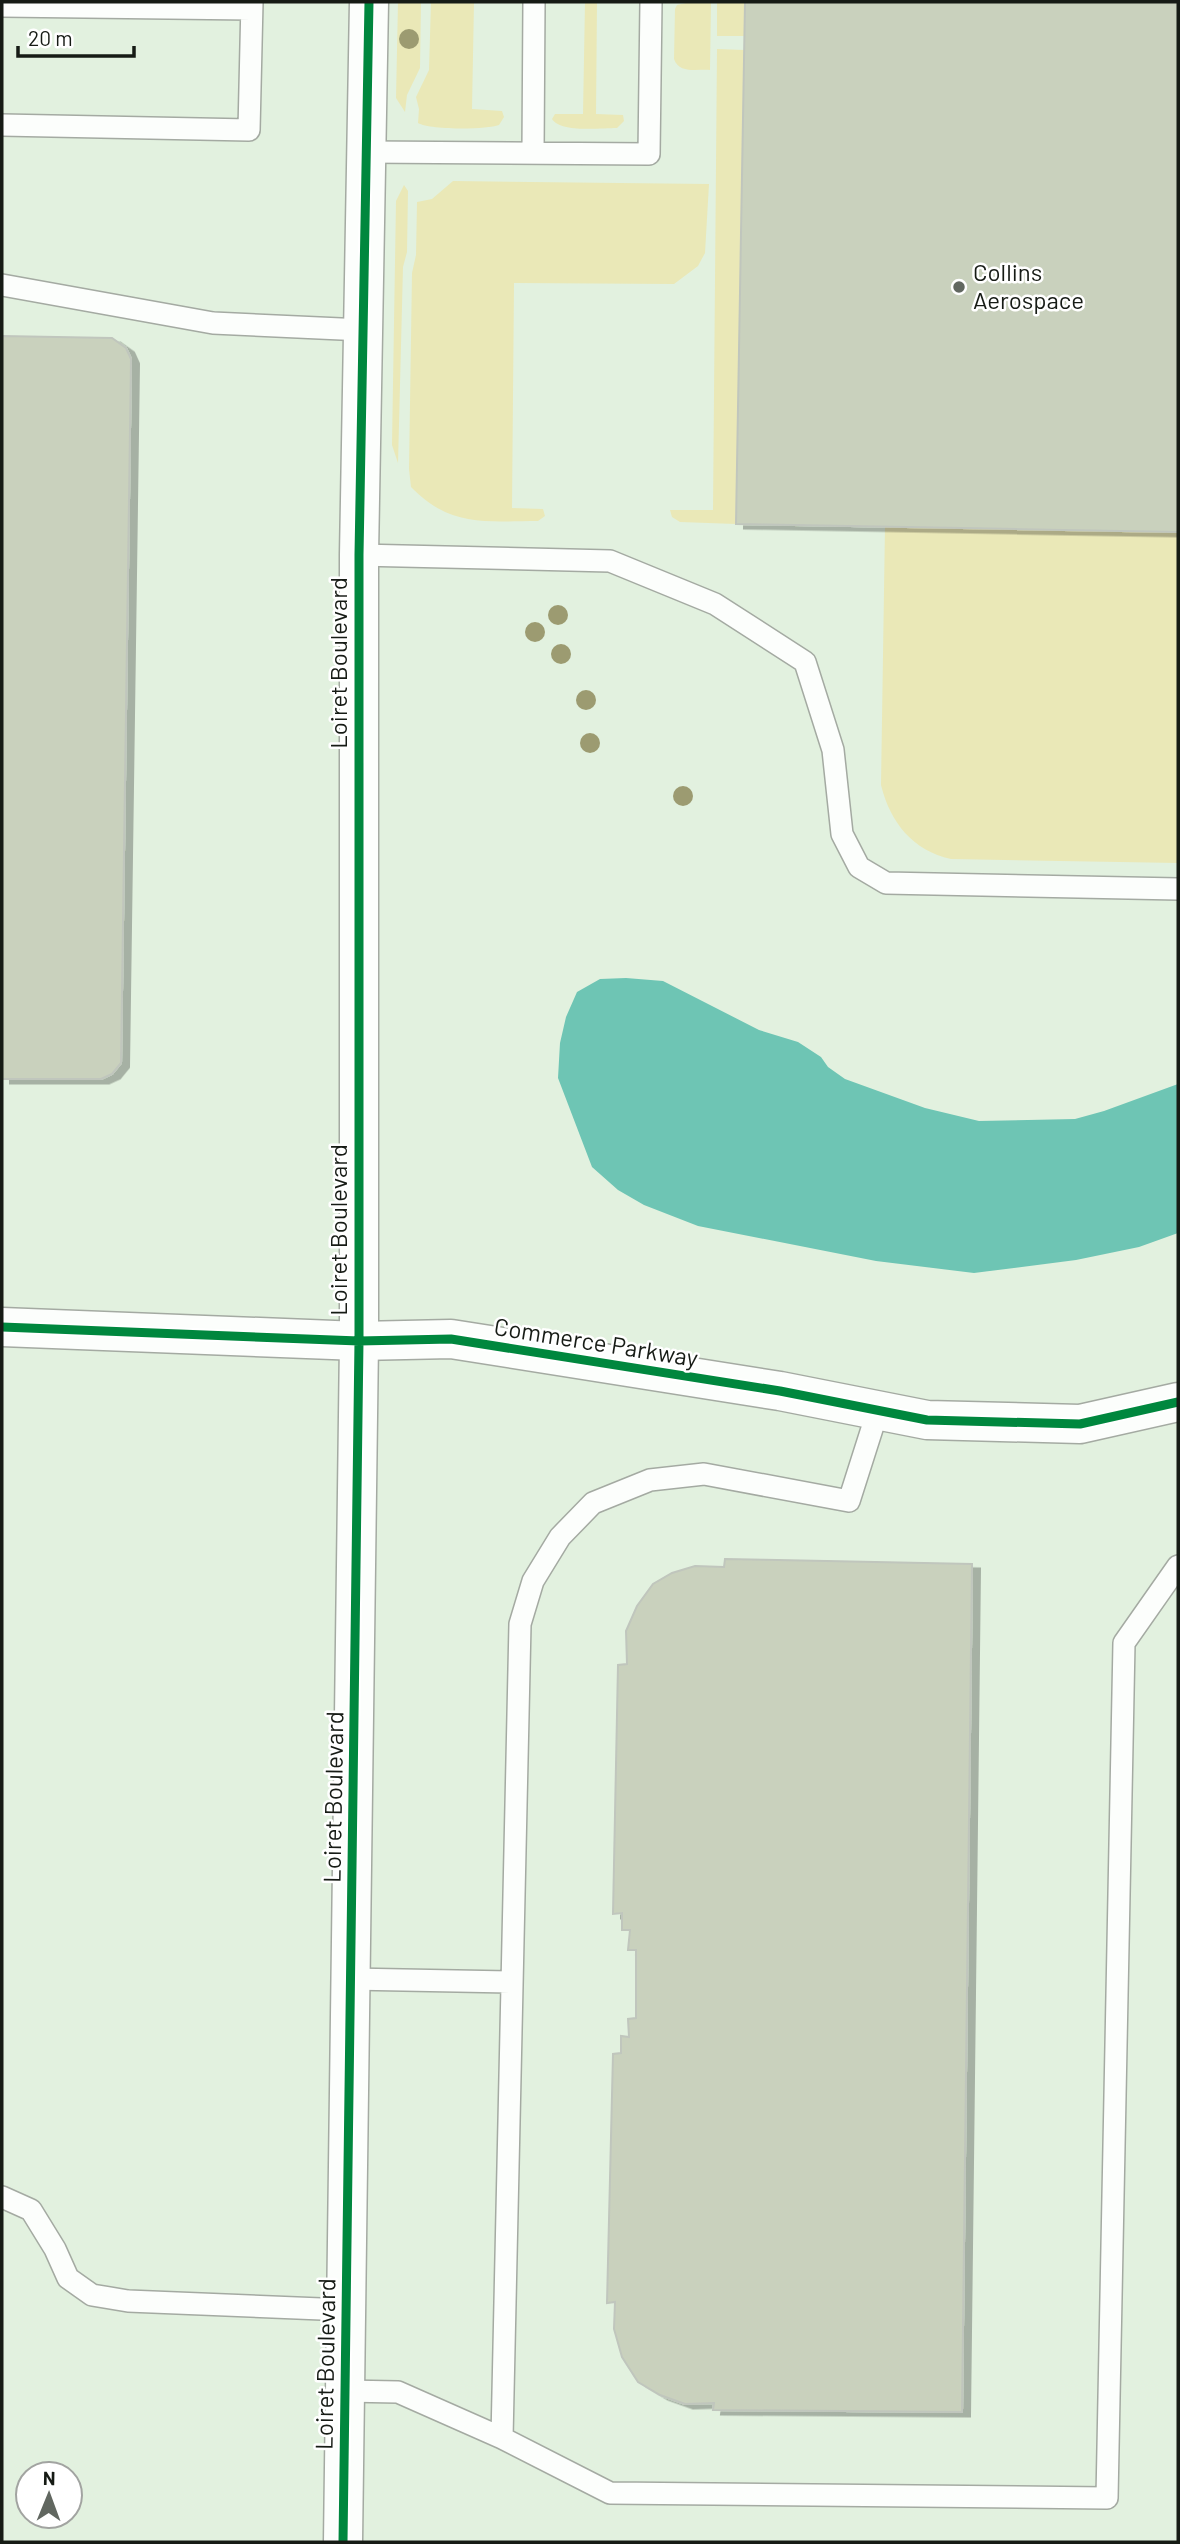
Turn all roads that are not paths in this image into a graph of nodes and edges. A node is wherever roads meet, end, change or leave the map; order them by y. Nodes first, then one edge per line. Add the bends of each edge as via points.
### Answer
1 (369, 2) edge
2 (534, 2) edge
3 (651, 2) edge
4 (251, 5) edge
5 (2, 6) edge
6 (2, 125) edge
7 (365, 152) junction
8 (533, 152) junction
9 (2, 285) edge
10 (363, 330) junction
11 (359, 555) junction
12 (1178, 889) edge
13 (2, 1327) edge
14 (359, 1341) junction
15 (1178, 1402) edge
16 (878, 1410) junction
17 (1178, 1566) edge
18 (350, 1979) junction
19 (512, 1982) junction
20 (2, 2197) edge
21 (346, 2310) junction
22 (345, 2390) junction
23 (502, 2438) junction
24 (343, 2542) edge

1 - 7 street, Loiret Boulevard
2 - 8 lane
3 - 8 lane via 649,155
4 - 5 lane
4 - 6 lane via 249,130
7 - 8 lane
7 - 10 street, Loiret Boulevard
9 - 10 lane via 213,323
10 - 11 street, Loiret Boulevard
11 - 12 lane via 610,562 715,604 805,663 833,750 842,834 859,867 886,883
11 - 14 street, Loiret Boulevard
13 - 14 street, Commerce Parkway
14 - 16 street, Commerce Parkway via 451,1339
14 - 18 street, Loiret Boulevard
15 - 16 street, Commerce Parkway via 1080,1424 927,1420
16 - 19 lane via 849,1500 704,1474 650,1480 593,1503 560,1536 533,1581 520,1624
17 - 23 lane via 1124,1643 1107,2498 610,2493
18 - 19 lane
18 - 21 street, Loiret Boulevard
19 - 23 lane
20 - 21 lane via 31,2210 68,2278 92,2295 128,2301
21 - 22 street, Loiret Boulevard
22 - 23 lane via 398,2392
22 - 24 street, Loiret Boulevard

